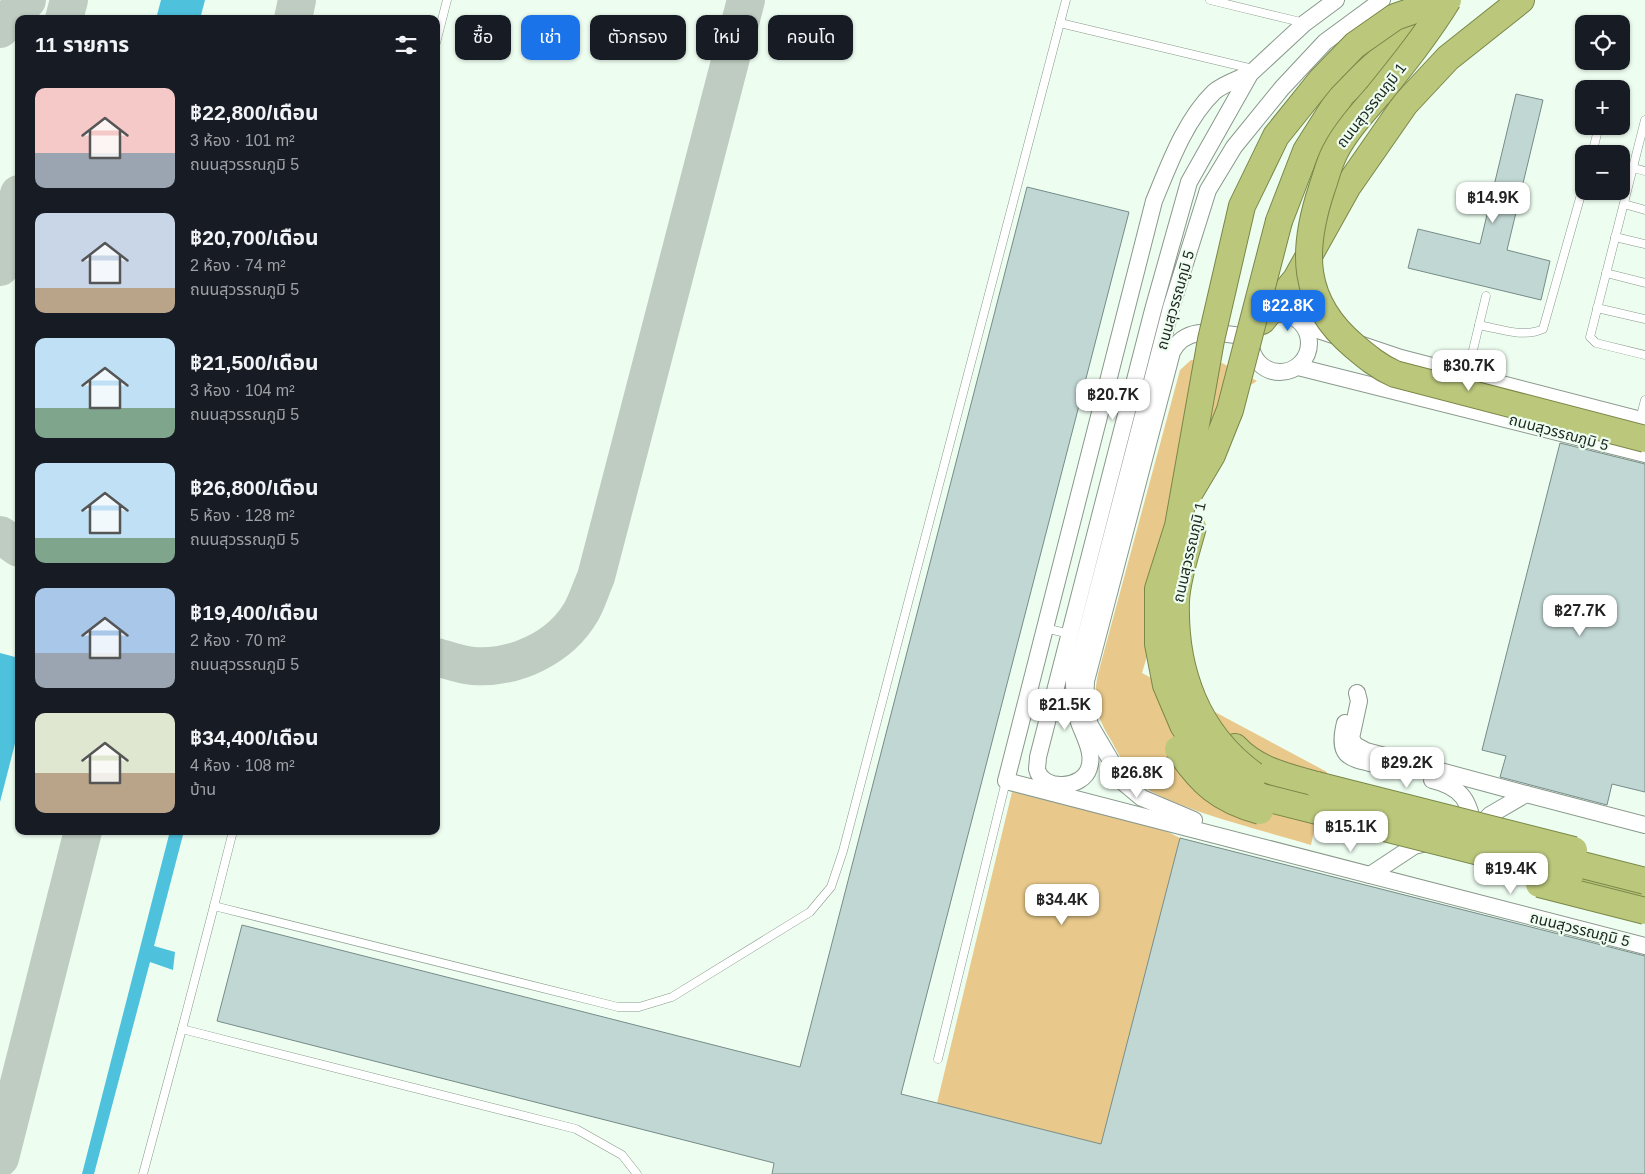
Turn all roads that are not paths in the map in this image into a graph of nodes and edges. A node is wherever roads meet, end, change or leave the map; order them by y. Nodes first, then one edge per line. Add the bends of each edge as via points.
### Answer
1 (448, 0) edge
2 (1066, 0) edge
3 (1210, 0) edge
4 (1336, 0) edge
5 (1382, 0) edge
6 (1446, 0) edge
7 (1521, 0) edge
8 (1060, 23) junction
9 (1305, 23) junction
10 (440, 29) edge
11 (1253, 71) junction
12 (1645, 120) edge
13 (1643, 134) edge
14 (1633, 168) junction
15 (1645, 171) edge
16 (1579, 200) edge
17 (1624, 204) junction
18 (1645, 210) edge
19 (1615, 237) junction
20 (1645, 244) edge
21 (1606, 274) junction
22 (1645, 282) edge
23 (1486, 296) dead end
24 (1597, 308) junction
25 (1645, 319) edge
26 (1303, 325) junction
27 (1479, 325) junction
28 (1257, 329) junction
29 (1383, 352) junction
30 (1645, 355) edge
31 (1298, 366) junction
32 (1466, 375) junction
33 (1370, 377) junction
34 (1518, 388) junction
35 (1645, 400) edge
36 (1608, 411) junction
37 (1510, 419) junction
38 (1643, 426) edge
39 (1600, 442) junction
40 (1645, 454) edge
41 (1212, 455) junction
42 (1178, 526) junction
43 (1045, 628) junction
44 (1070, 634) junction
45 (1006, 781) junction
46 (1055, 785) junction
47 (1035, 789) junction
48 (1526, 794) junction
49 (1068, 797) junction
50 (1645, 825) edge
51 (1472, 833) junction
52 (232, 835) edge
53 (1259, 846) junction
54 (1645, 869) edge
55 (1370, 875) junction
56 (1645, 877) edge
57 (1645, 881) edge
58 (1645, 895) edge
59 (214, 906) junction
60 (1645, 911) edge
61 (1645, 946) edge
62 (182, 1029) junction
63 (938, 1059) dead end
64 (143, 1174) edge
65 (638, 1174) edge

1 - 10 lane
2 - 8 lane
3 - 9 lane
4 - 9 street, ถนนสุวรรณภูมิ 5
5 - 46 street, ถนนสุวรรณภูมิ 5 via 1325,42 1282,88 1234,147 1208,190 1171,308 1074,681 1077,717 1091,760 1089,769 1076,783
6 - 38 highway, ถนนสุวรรณภูมิ 1, bridge via 1424,38 1363,112 1335,152 1312,220 1308,258 1313,289 1327,318 1340,334 1387,370
6 - 41 highway, ถนนสุวรรณภูมิ 1, bridge via 1342,94 1306,151 1279,221 1230,410
6 - 42 highway, ถนนสุวรรณภูมิ 1, bridge via 1395,17 1355,45 1321,80 1272,145 1242,206 1211,340
7 - 28 highway, ถนนสุวรรณภูมิ 1 via 1477,33 1425,80 1399,112 1366,158 1296,280
8 - 11 lane
8 - 59 lane via 843,851 831,887 810,912 672,997 639,1007 618,1007
9 - 11 street, ถนนสุวรรณภูมิ 5
11 - 43 street, ถนนสุวรรณภูมิ 5 via 1216,91 1200,110 1182,139 1154,201
11 - 44 street, ถนนสุวรรณภูมิ 5 via 1189,182
12 - 13 lane
13 - 14 lane
14 - 15 lane
14 - 17 lane
16 - 27 lane via 1543,329 1521,333
17 - 18 lane
17 - 19 lane
19 - 20 lane
19 - 21 lane
21 - 22 lane
21 - 24 lane
23 - 27 lane
24 - 25 lane
24 - 30 lane via 1590,337 1592,341
26 - 28 street, ถนนสุวรรณภูมิ 5 via 1296,319 1279,314
26 - 29 street, ถนนสุวรรณภูมิ 5
26 - 31 street via 1310,342 1305,360
27 - 32 lane
28 - 31 street, ถนนสุวรรณภูมิ 5 via 1254,357 1265,368 1279,373
28 - 53 street, ถนนสุวรรณภูมิ 5 via 1196,333 1183,337 1172,352 1086,681 1085,706 1097,738 1133,792 1164,809
29 - 32 street, ถนนสุวรรณภูมิ 5
29 - 33 lane via 1373,360
31 - 33 street, ถนนสุวรรณภูมิ 5
32 - 34 street, ถนนสุวรรณภูมิ 5
33 - 37 street, ถนนสุวรรณภูมิ 5
34 - 36 street, ถนนสุวรรณภูมิ 5
34 - 37 lane
35 - 38 lane
36 - 38 street, ถนนสุวรรณภูมิ 5
36 - 39 lane
37 - 39 street, ถนนสุวรรณภูมิ 5
39 - 40 street, ถนนสุวรรณภูมิ 5
41 - 57 highway, ถนนสุวรรณภูมิ 1, bridge via 1176,600 1177,633 1184,679 1192,700 1227,753 1258,778 1275,786
41 - 60 highway, ถนนสุวรรณภูมิ 1, bridge via 1173,522 1151,582 1148,607 1151,678 1158,705 1167,732 1202,782 1224,799 1243,807
42 - 54 highway, ถนนสุวรรณภูมิ 1, bridge via 1170,600 1176,657 1202,710 1243,755 1277,774
42 - 58 highway, ถนนสุวรรณภูมิ 1, bridge via 1165,562 1157,601 1158,644 1166,685 1183,725 1204,758 1235,784 1262,796
43 - 44 lane
43 - 45 street, ถนนสุวรรณภูมิ 5
44 - 46 street, ถนนสุวรรณภูมิ 5 via 1038,757 1040,775
45 - 47 street, ถนนสุวรรณภูมิ 5
45 - 63 lane
46 - 47 street, ถนนสุวรรณภูมิ 5
46 - 49 street, ถนนสุวรรณภูมิ 5
47 - 49 street, ถนนสุวรรณภูมิ 5
48 - 50 street
48 - 51 street via 1490,815
48 - 51 street via 1366,751 1355,745 1350,738 1358,693 1352,699 1342,739 1345,753 1362,761 1450,784 1461,793 1468,806
49 - 53 street, ถนนสุวรรณภูมิ 5
51 - 55 street via 1462,838 1414,846
51 - 56 street
52 - 59 lane
53 - 55 street, ถนนสุวรรณภูมิ 5
55 - 61 street, ถนนสุวรรณภูมิ 5
59 - 62 lane
62 - 64 lane
62 - 65 lane via 576,1129 622,1155

